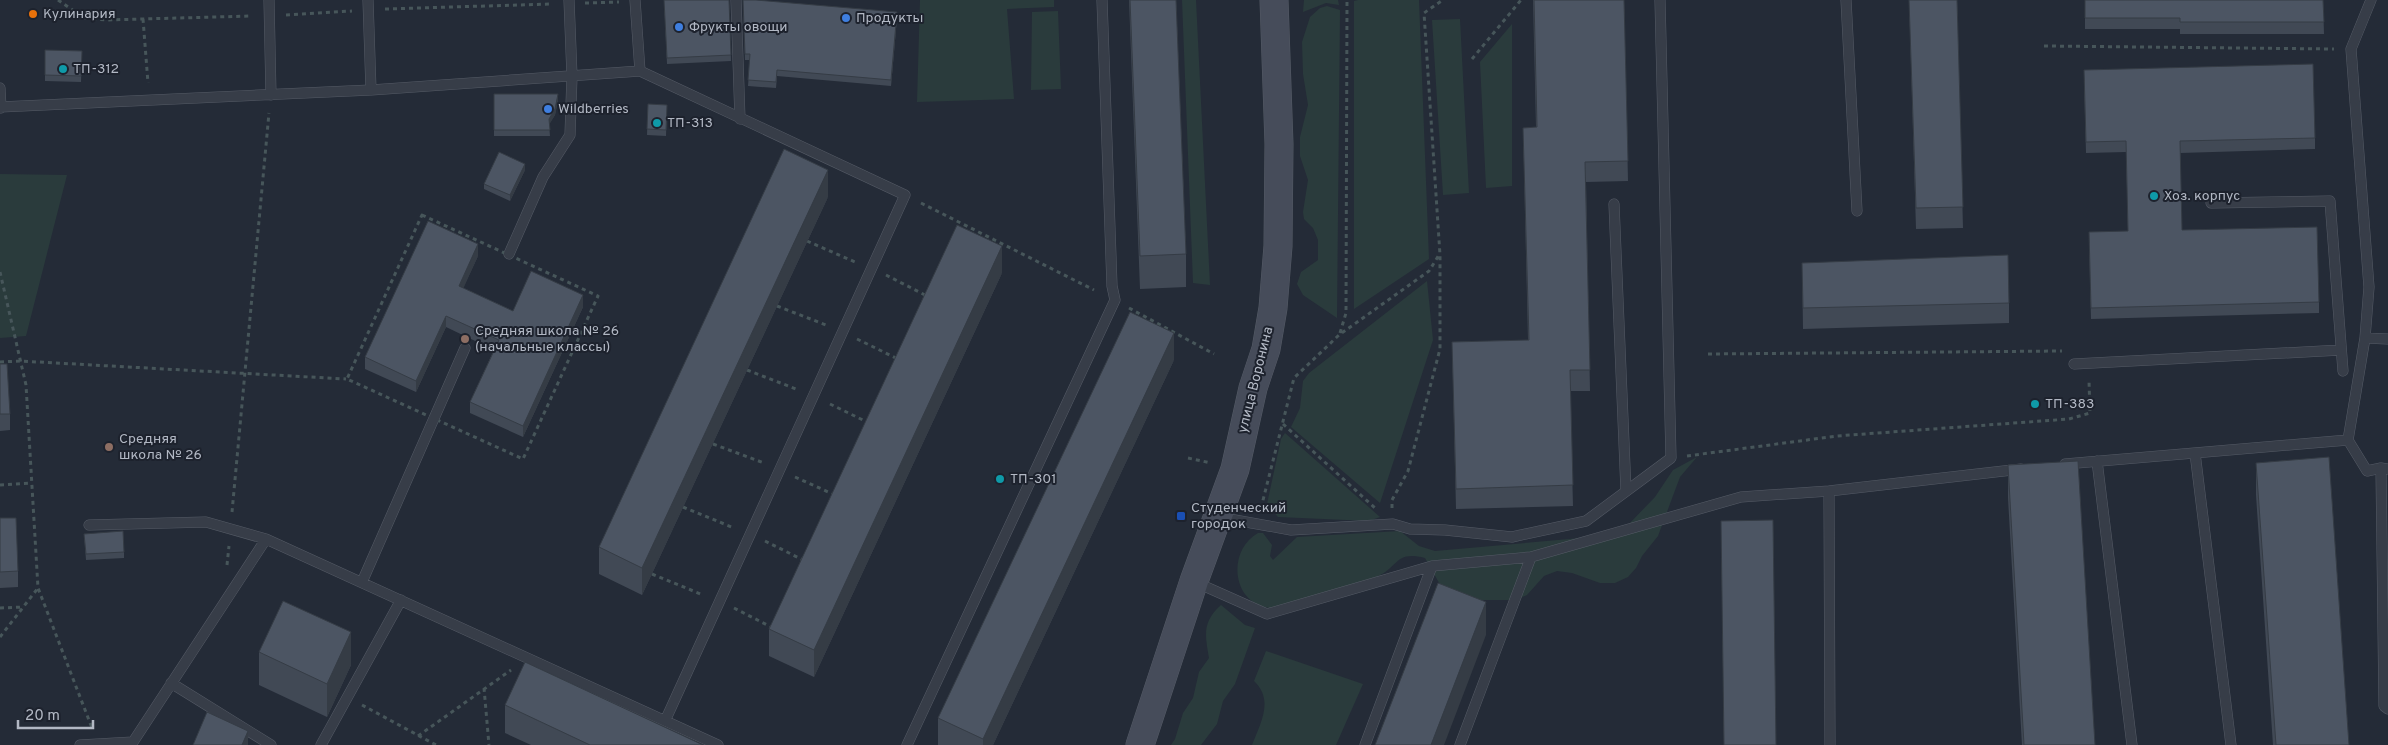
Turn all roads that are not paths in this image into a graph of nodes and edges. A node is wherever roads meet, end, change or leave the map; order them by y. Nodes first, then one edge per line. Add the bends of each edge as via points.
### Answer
1 (269, 0) edge
2 (736, 0) edge
3 (1102, 0) edge
4 (1274, 0) edge
5 (1660, 0) edge
6 (1846, 0) edge
7 (2371, 0) edge
8 (636, 1) edge
9 (569, 2) edge
10 (368, 5) edge
11 (640, 71) junction
12 (572, 76) junction
13 (0, 88) edge
14 (370, 90) junction
15 (271, 95) junction
16 (1, 108) edge
17 (740, 119) junction
18 (2211, 203) dead end
19 (1614, 204) dead end
20 (1857, 210) dead end
21 (509, 254) dead end
22 (2365, 338) junction
23 (2388, 339) edge
24 (465, 348) dead end
25 (2342, 350) junction
26 (2074, 364) dead end
27 (2343, 371) dead end
28 (2348, 440) junction
29 (2195, 453) junction
30 (2097, 462) junction
31 (2056, 465) edge
32 (2036, 467) edge
33 (2384, 469) edge
34 (1626, 491) junction
35 (1829, 491) junction
36 (1217, 517) junction
37 (89, 526) dead end
38 (266, 538) junction
39 (1531, 557) junction
40 (1432, 566) junction
41 (1194, 581) junction
42 (362, 582) junction
43 (401, 600) junction
44 (171, 683) junction
45 (2388, 710) edge
46 (665, 721) junction
47 (98, 744) edge
48 (80, 745) edge
49 (271, 745) edge
50 (321, 745) edge
51 (718, 745) edge
52 (907, 745) edge
53 (1140, 745) edge
54 (1365, 745) edge
55 (1460, 745) edge
56 (1830, 745) edge
57 (2132, 745) edge
58 (2230, 745) edge

1 - 15 lane
2 - 17 lane
3 - 52 lane via 1115,300
4 - 36 street, улица Воронина via 1278,246 1273,308 1266,349 1253,388 1234,469
5 - 34 lane via 1671,458
6 - 20 lane
7 - 22 lane via 2351,49 2368,287
8 - 11 lane
9 - 12 lane
10 - 14 lane
11 - 12 lane
11 - 17 lane
12 - 14 lane
12 - 21 lane via 570,134 544,177
13 - 16 lane
14 - 15 lane
15 - 16 lane
17 - 46 lane via 905,195
18 - 25 lane via 2330,201
19 - 34 lane
22 - 23 lane
22 - 28 lane
24 - 42 lane
25 - 26 lane
25 - 27 lane
28 - 29 lane
28 - 33 lane via 2367,471
29 - 30 lane
29 - 58 lane
30 - 31 lane
30 - 57 lane
32 - 35 lane
33 - 45 lane via 2384,706
34 - 36 lane via 1586,520 1512,537 1410,529 1393,524 1291,530
35 - 39 lane via 1741,497
35 - 56 lane
36 - 41 street, улица Воронина
37 - 38 lane via 206,522
38 - 42 lane
38 - 44 lane
39 - 40 lane
39 - 55 lane
40 - 41 lane via 1267,614
40 - 54 lane
41 - 53 street, улица Воронина
42 - 43 lane
43 - 46 lane
43 - 50 lane
44 - 47 lane via 133,742
44 - 49 lane
46 - 51 lane
47 - 48 lane

